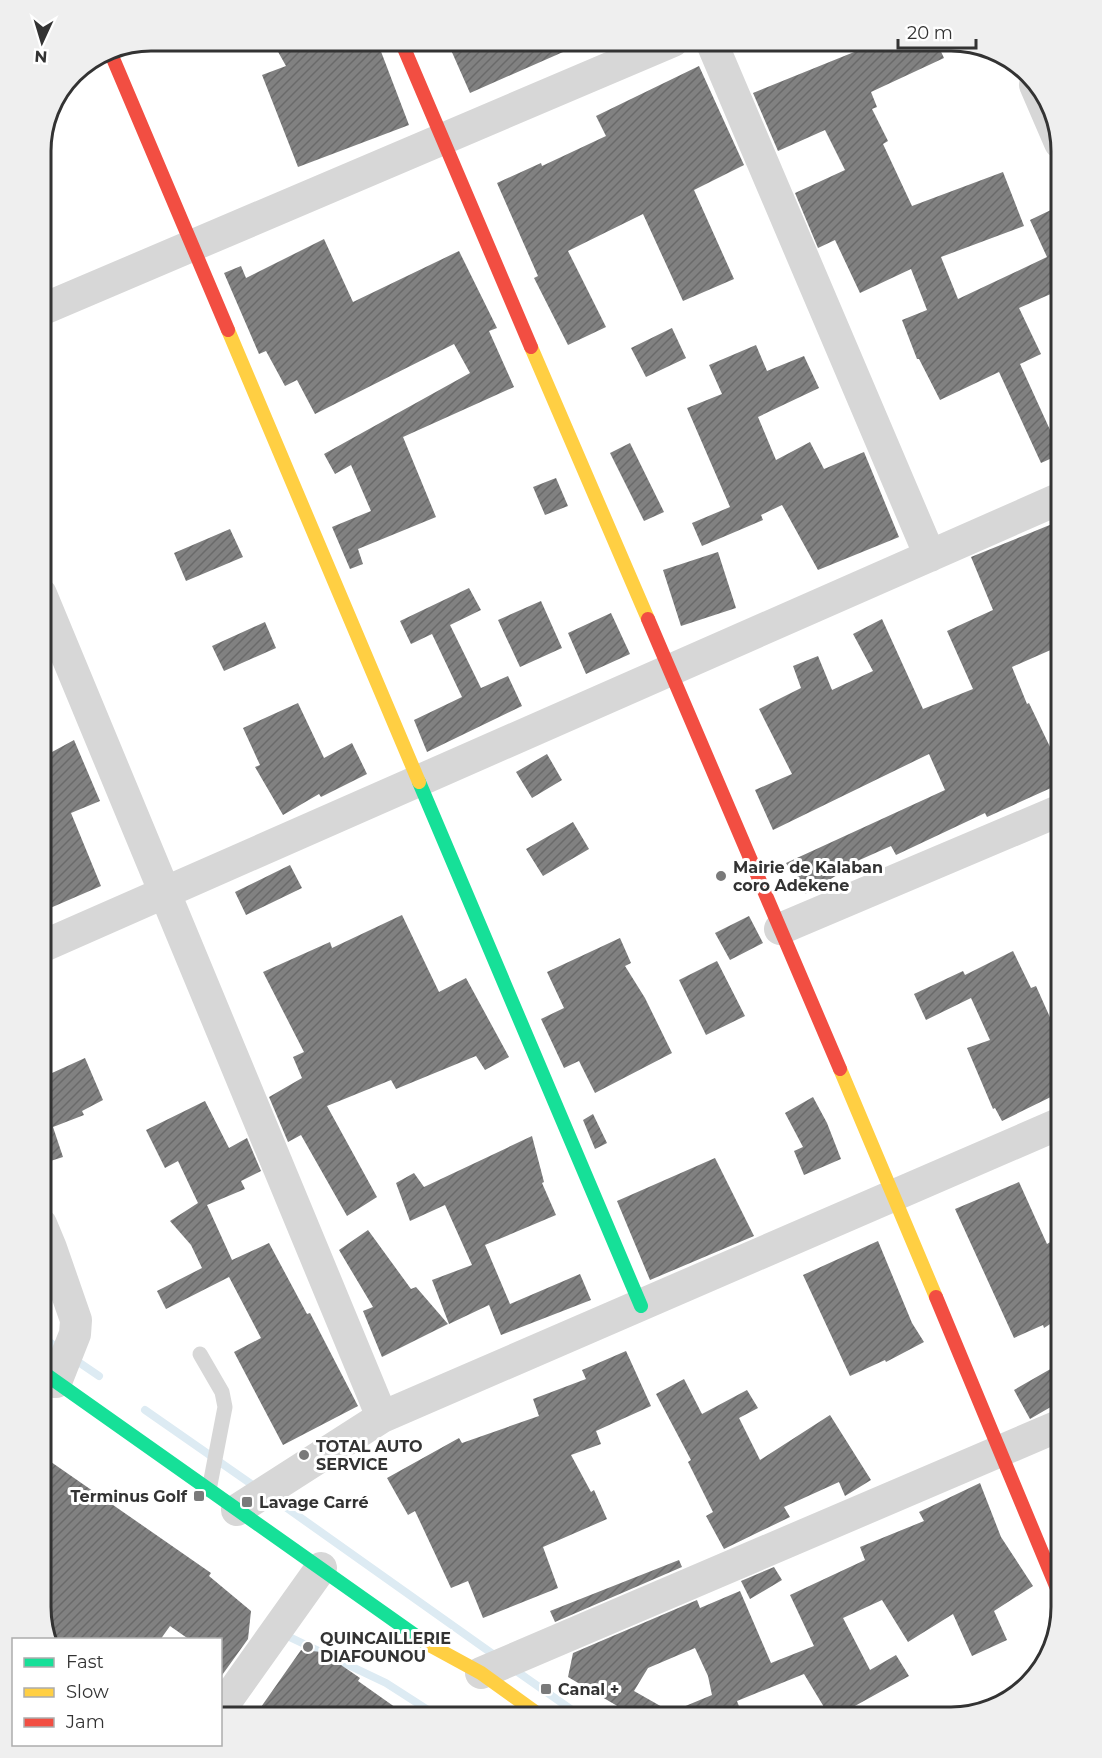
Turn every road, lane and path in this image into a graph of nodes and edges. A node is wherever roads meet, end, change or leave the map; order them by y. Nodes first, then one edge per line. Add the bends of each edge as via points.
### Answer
1 (405, 51) edge
2 (649, 51) edge
3 (715, 51) edge
4 (113, 59) edge
5 (442, 139) junction
6 (192, 246) junction
7 (51, 306) edge
8 (1051, 503) edge
9 (930, 556) junction
10 (51, 618) edge
11 (669, 671) junction
12 (418, 781) junction
13 (1051, 815) edge
14 (164, 892) junction
15 (780, 929) junction
16 (51, 943) edge
17 (1051, 1129) edge
18 (894, 1196) junction
19 (51, 1260) edge
20 (641, 1306) junction
21 (200, 1354) dead end
22 (51, 1371) edge
23 (51, 1378) edge
24 (382, 1418) junction
25 (1051, 1430) edge
26 (1002, 1451) junction
27 (209, 1490) junction
28 (237, 1510) junction
29 (321, 1568) junction
30 (1051, 1572) edge
31 (482, 1673) junction
32 (222, 1707) edge
33 (528, 1707) edge

1 - 5 street
2 - 5 street
3 - 9 street
4 - 6 street
5 - 6 street
5 - 11 street
6 - 7 street
6 - 12 street
8 - 9 street
9 - 11 street
10 - 14 street
11 - 12 street
11 - 15 street
12 - 14 street
12 - 20 street
13 - 15 street
14 - 16 street
14 - 24 street
15 - 18 street
17 - 18 street
18 - 20 street
18 - 26 street
19 - 22 street via 76,1320 75,1334
20 - 24 street
21 - 27 lane via 222,1392 225,1407
23 - 27 street
24 - 28 street
25 - 26 street
26 - 30 street
26 - 31 street
27 - 28 street
28 - 29 street
29 - 31 street via 428,1645
29 - 32 street
31 - 33 street

